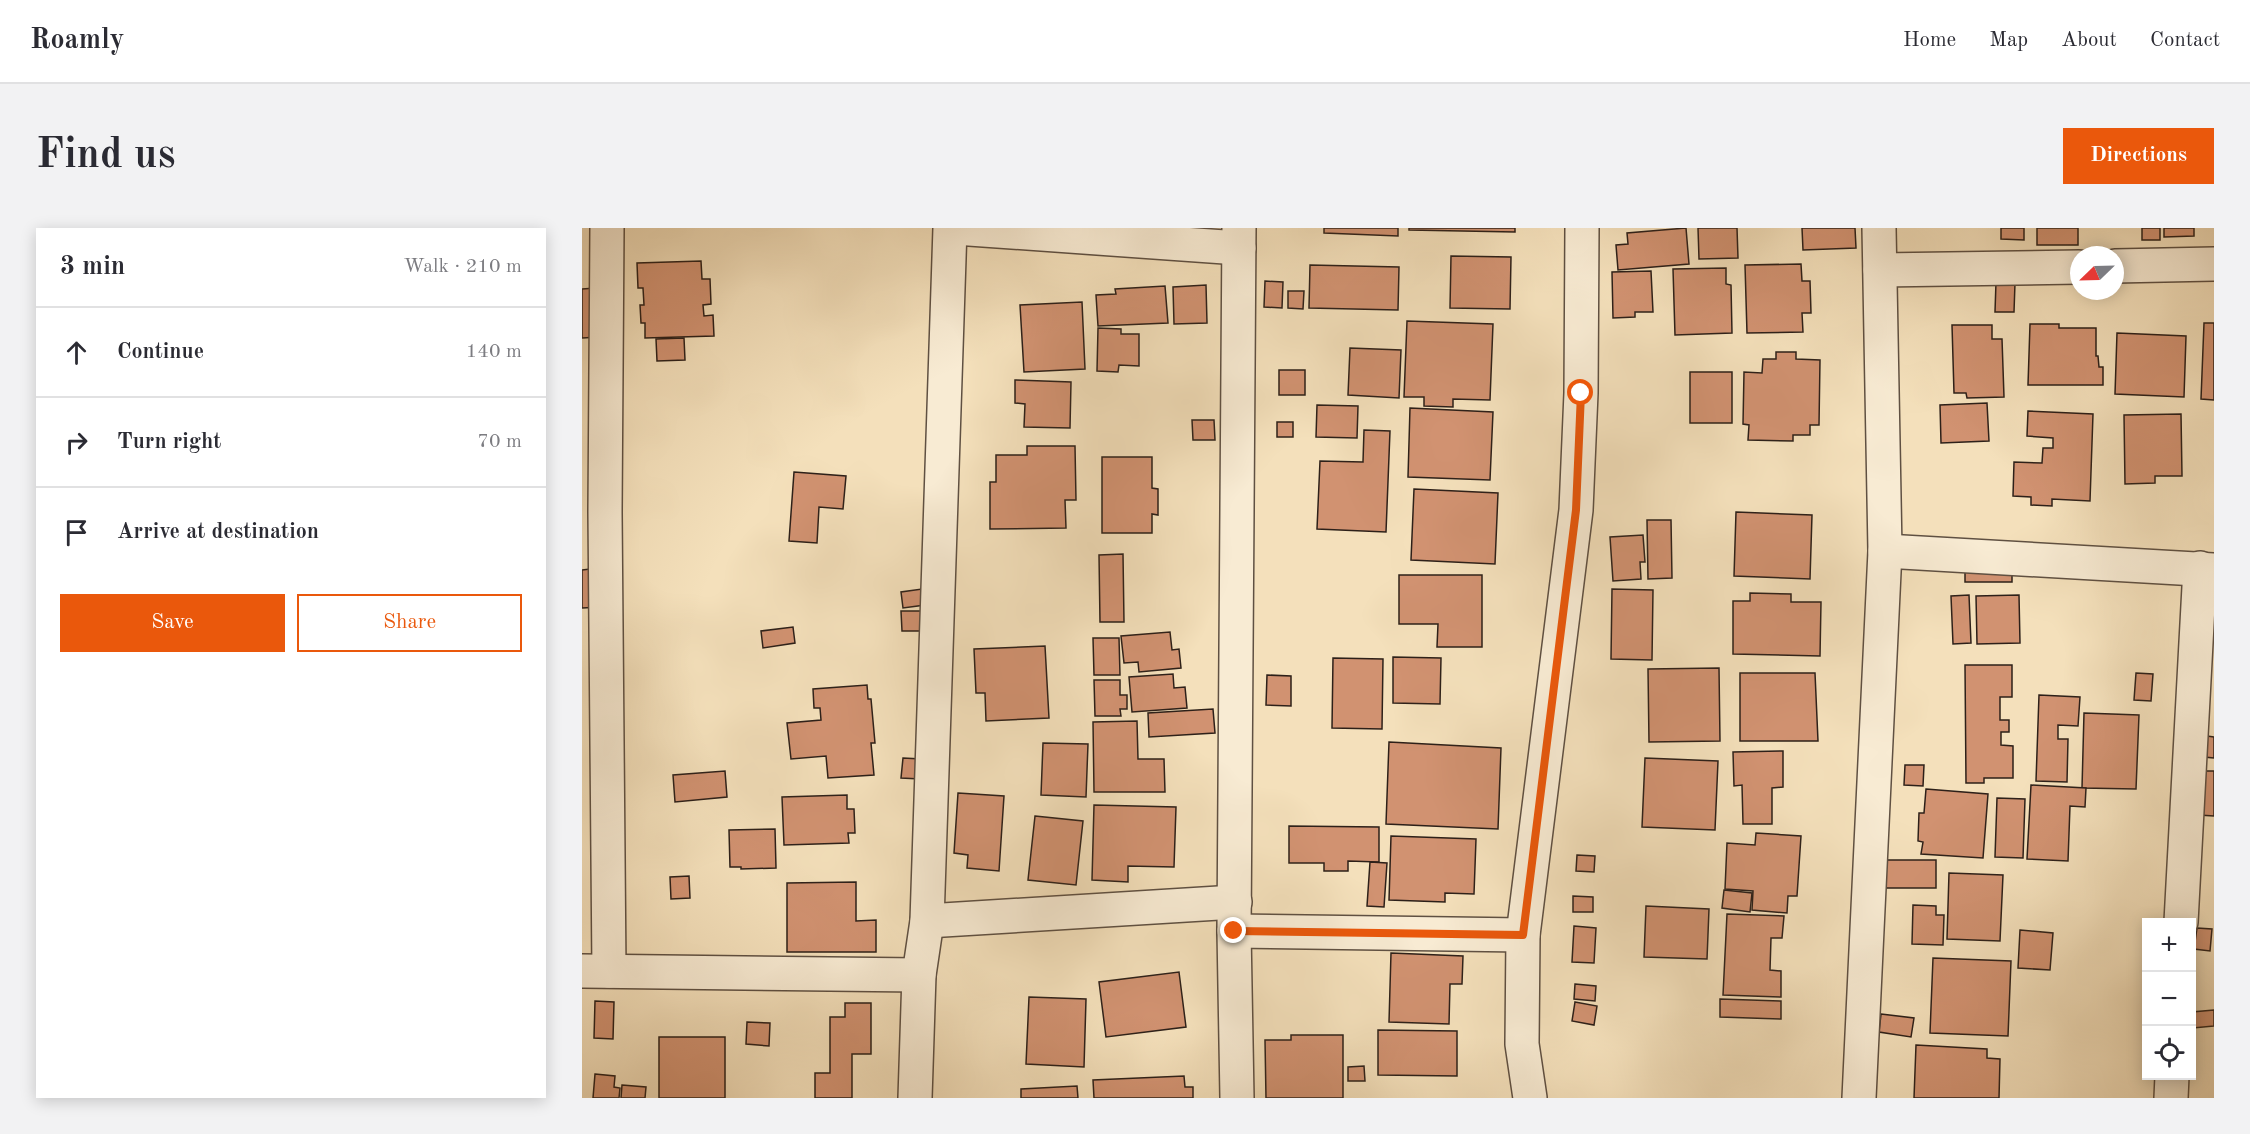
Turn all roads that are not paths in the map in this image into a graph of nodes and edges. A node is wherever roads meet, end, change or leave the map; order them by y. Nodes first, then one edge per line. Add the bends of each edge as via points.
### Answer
1 (607, 228) edge
2 (950, 228) edge
3 (955, 228) edge
4 (1582, 228) edge
5 (1879, 228) edge
6 (1239, 238) edge
7 (2214, 264) edge
8 (2124, 266) edge
9 (2070, 267) edge
10 (1880, 270) junction
11 (1885, 551) junction
12 (2207, 569) edge
13 (1235, 916) junction
14 (2181, 918) edge
15 (927, 921) junction
16 (1523, 935) junction
17 (595, 971) edge
18 (919, 975) junction
19 (2172, 1080) edge
20 (915, 1098) edge
21 (1237, 1098) edge
22 (1530, 1098) edge
23 (1859, 1098) edge
24 (2171, 1098) edge

1 - 17 street
2 - 15 street
3 - 6 street
4 - 16 street via 1576,510
5 - 10 street
6 - 13 street
7 - 8 street
9 - 10 street
10 - 11 street
11 - 12 street
11 - 23 street
12 - 14 street
13 - 15 street
13 - 16 street
13 - 21 street
15 - 18 street
16 - 22 street via 1522,1044
17 - 18 street
18 - 20 street
19 - 24 street

